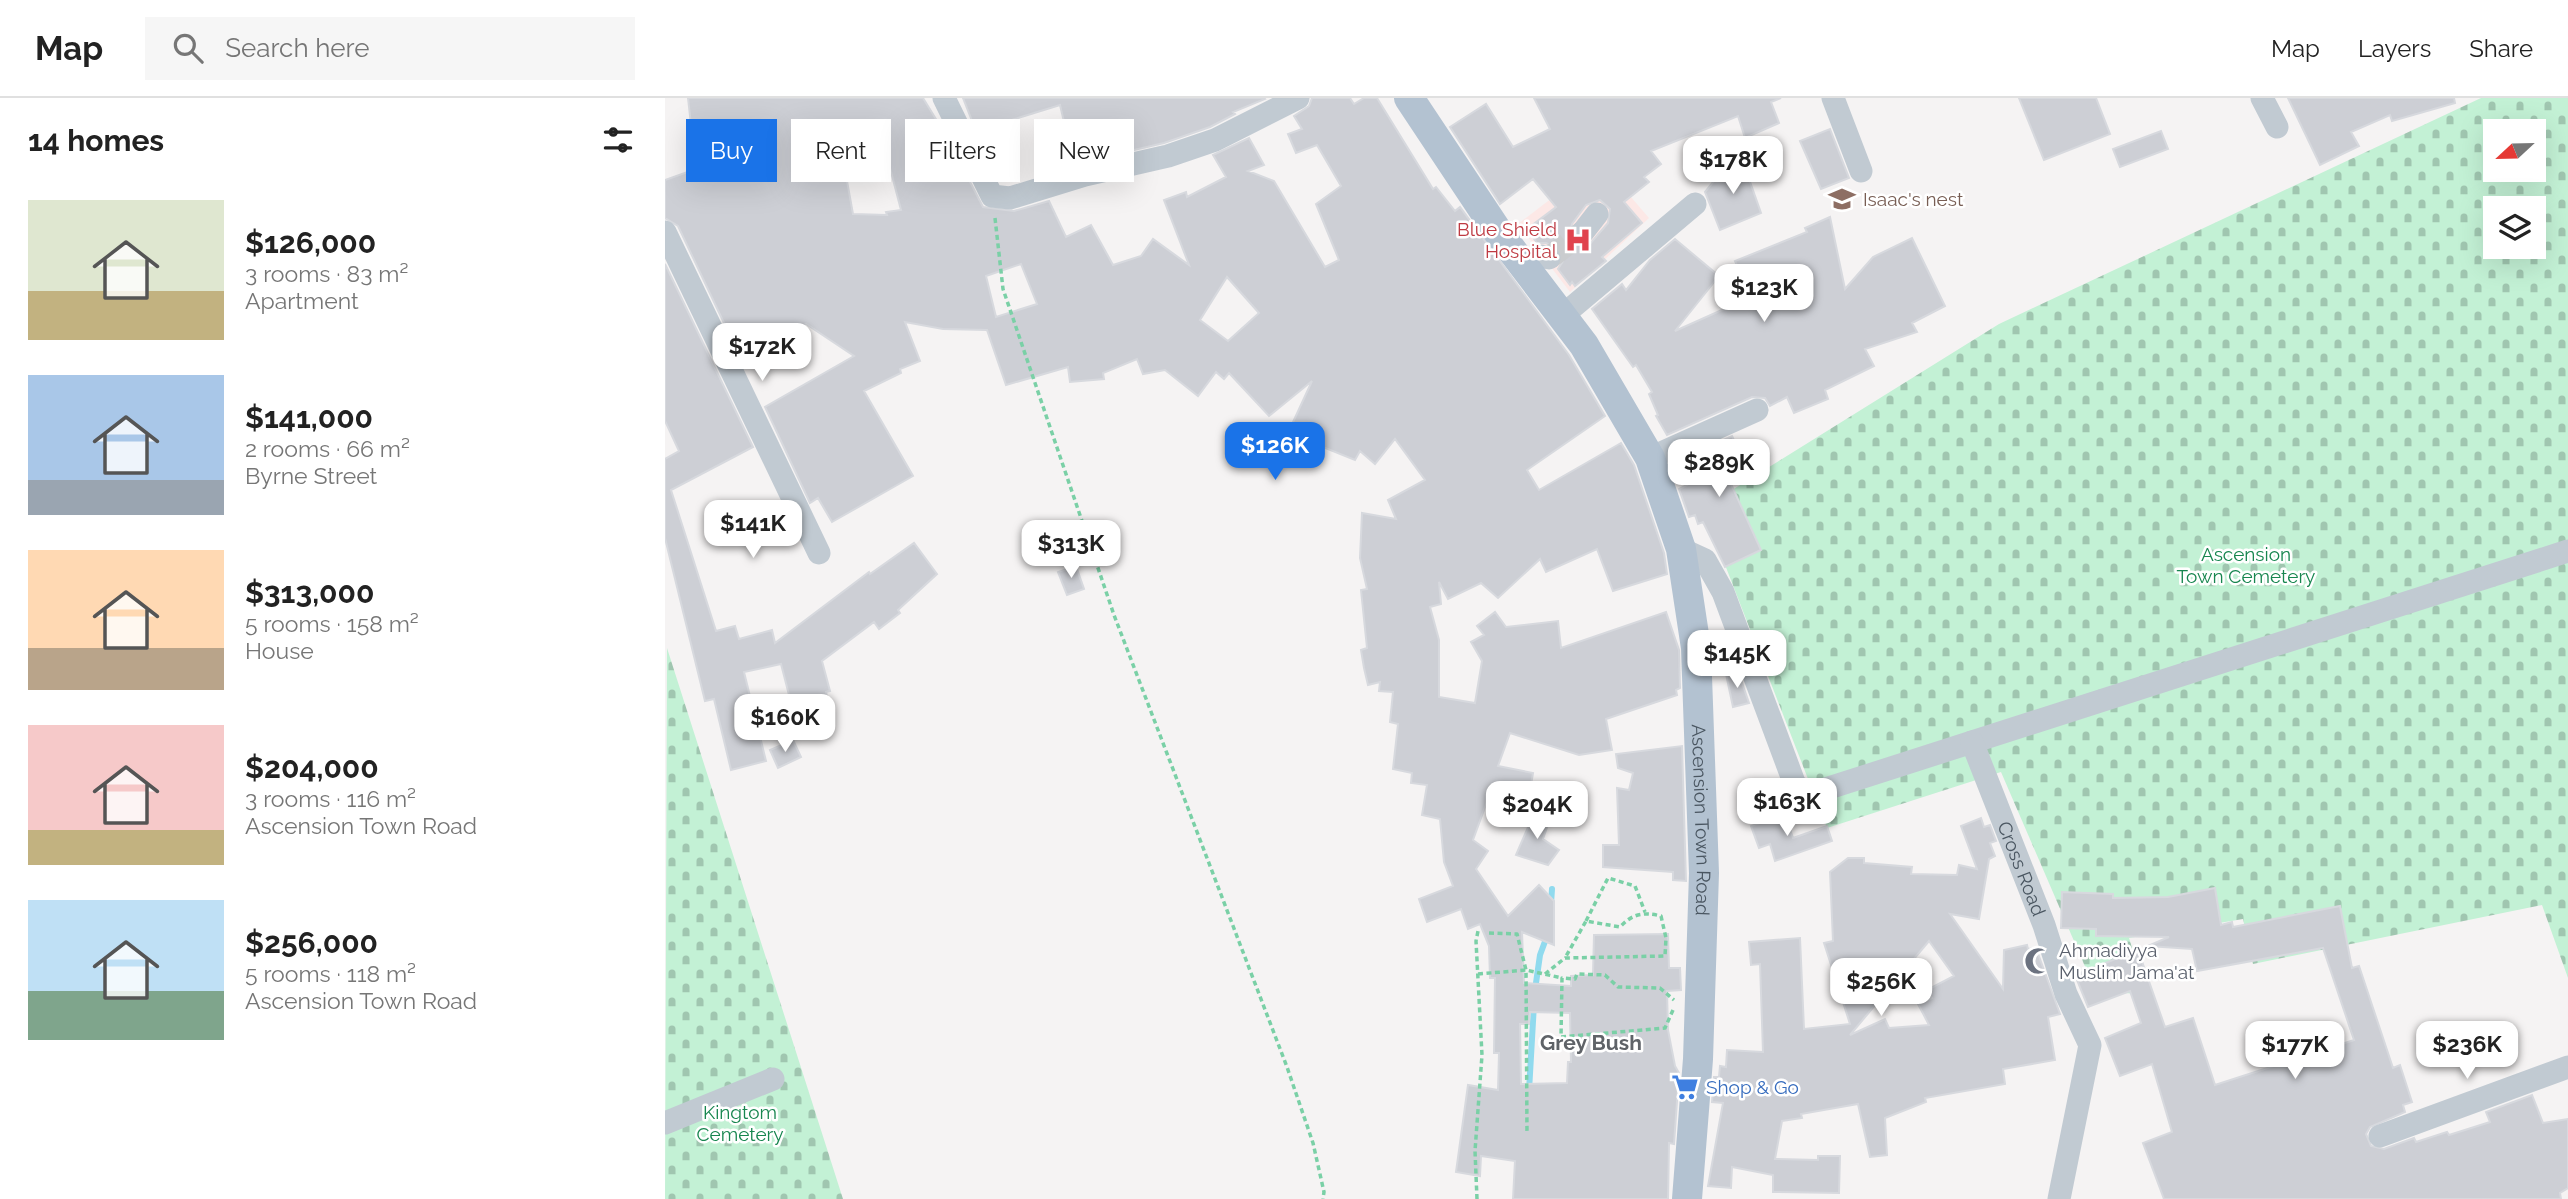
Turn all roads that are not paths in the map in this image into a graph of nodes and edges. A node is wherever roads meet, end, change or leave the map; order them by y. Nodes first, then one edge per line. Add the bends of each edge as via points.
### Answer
1 (944, 98) edge
2 (1298, 98) edge
3 (1411, 98) edge
4 (1833, 98) edge
5 (2262, 98) edge
6 (2277, 127) dead end
7 (1861, 171) dead end
8 (1695, 204) dead end
9 (1597, 214) dead end
10 (665, 232) edge
11 (1583, 232) tunnel mouth
12 (1562, 316) junction
13 (1757, 410) dead end
14 (1650, 458) junction
15 (1681, 549) junction
16 (2568, 551) edge
17 (819, 553) dead end
18 (1972, 742) junction
19 (2568, 1067) edge
20 (773, 1079) dead end
21 (665, 1123) edge
22 (2380, 1136) dead end
23 (1687, 1199) edge
24 (2059, 1199) edge

1 - 2 street via 992,196 1010,198 1215,140
3 - 12 main road, Ascension Town Road via 1537,263
4 - 7 street
5 - 6 street
8 - 12 street
9 - 11 street
10 - 17 street
12 - 14 main road, Ascension Town Road
13 - 14 street
14 - 15 main road, Ascension Town Road
15 - 18 street via 1705,560 1723,592 1795,785 1810,794
15 - 23 main road, Ascension Town Road via 1696,648 1704,873 1698,1059
16 - 18 street
18 - 24 street, Cross Road via 2044,925 2066,994 2090,1045
19 - 22 street
20 - 21 street

